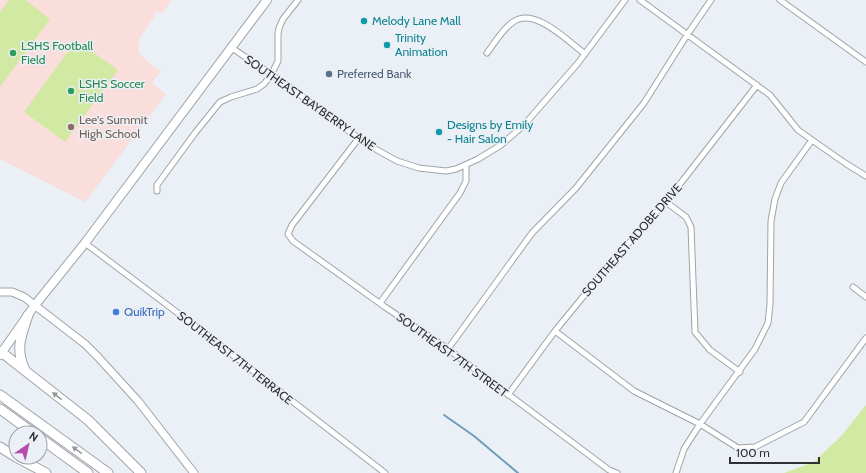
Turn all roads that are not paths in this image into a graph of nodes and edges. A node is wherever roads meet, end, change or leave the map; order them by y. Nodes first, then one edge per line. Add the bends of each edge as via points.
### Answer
1 (267, 0) edge
2 (298, 0) edge
3 (625, 0) edge
4 (640, 0) edge
5 (711, 0) edge
6 (780, 0) edge
7 (687, 35) junction
8 (232, 48) junction
9 (487, 53) dead end
10 (585, 54) junction
11 (866, 62) edge
12 (271, 75) junction
13 (757, 85) junction
14 (358, 139) junction
15 (812, 140) junction
16 (466, 165) junction
17 (866, 176) edge
18 (157, 191) dead end
19 (666, 202) junction
20 (85, 243) junction
21 (853, 287) dead end
22 (0, 292) edge
23 (866, 297) edge
24 (380, 303) junction
25 (35, 305) junction
26 (28, 315) junction
27 (555, 330) junction
28 (866, 338) edge
29 (448, 349) junction
30 (1, 353) edge
31 (25, 371) junction
32 (740, 372) junction
33 (0, 395) edge
34 (508, 395) junction
35 (0, 409) edge
36 (700, 424) junction
37 (22, 425) edge
38 (48, 444) edge
39 (31, 465) edge
40 (46, 473) edge
41 (88, 473) edge
42 (108, 473) edge
43 (141, 473) edge
44 (194, 473) edge
45 (385, 473) edge
46 (617, 473) edge
47 (676, 473) edge

1 - 8 main road
2 - 12 street via 279,28 278,61
3 - 10 street, SOUTHEAST BAYBERRY LANE
4 - 7 street
5 - 7 street
6 - 11 street
7 - 13 street
7 - 29 street via 644,103 576,188 532,232
8 - 12 street, SOUTHEAST BAYBERRY LANE
8 - 20 main road
9 - 10 street via 512,22 519,18 534,18
10 - 16 street, SOUTHEAST BAYBERRY LANE via 518,130 501,145
12 - 14 street, SOUTHEAST BAYBERRY LANE
12 - 18 street via 257,89 220,102 157,184
13 - 15 street via 770,95 798,130
13 - 19 street, SOUTHEAST ADOBE DRIVE
14 - 16 street, SOUTHEAST BAYBERRY LANE via 397,161 419,168 446,171
14 - 24 street, SOUTHEAST 7TH STREET via 292,225 288,234 293,241
15 - 17 street
15 - 32 street via 781,183 775,199 771,221 768,323 756,349
16 - 24 street via 466,181 460,194
19 - 27 street, SOUTHEAST ADOBE DRIVE via 608,265
19 - 32 street via 686,217 691,227 695,332 710,350
20 - 25 main road
20 - 45 street, SOUTHEAST 7TH TERRACE
21 - 23 street
22 - 25 street via 18,294
24 - 29 street, SOUTHEAST 7TH STREET
25 - 26 main road
25 - 44 street via 85,344 112,371
26 - 30 main road
26 - 31 highway via 20,339 19,352
27 - 34 street, SOUTHEAST ADOBE DRIVE
27 - 36 street via 634,391
28 - 36 street via 804,422 755,447 738,448
29 - 34 street, SOUTHEAST 7TH STREET
30 - 31 highway
43 -> 31 highway via 88,420
32 - 36 street
42 -> 33 highway
34 - 46 street, SOUTHEAST 7TH STREET via 609,470
35 - 37 highway
36 - 47 street via 684,449
38 - 41 highway
39 - 40 highway

